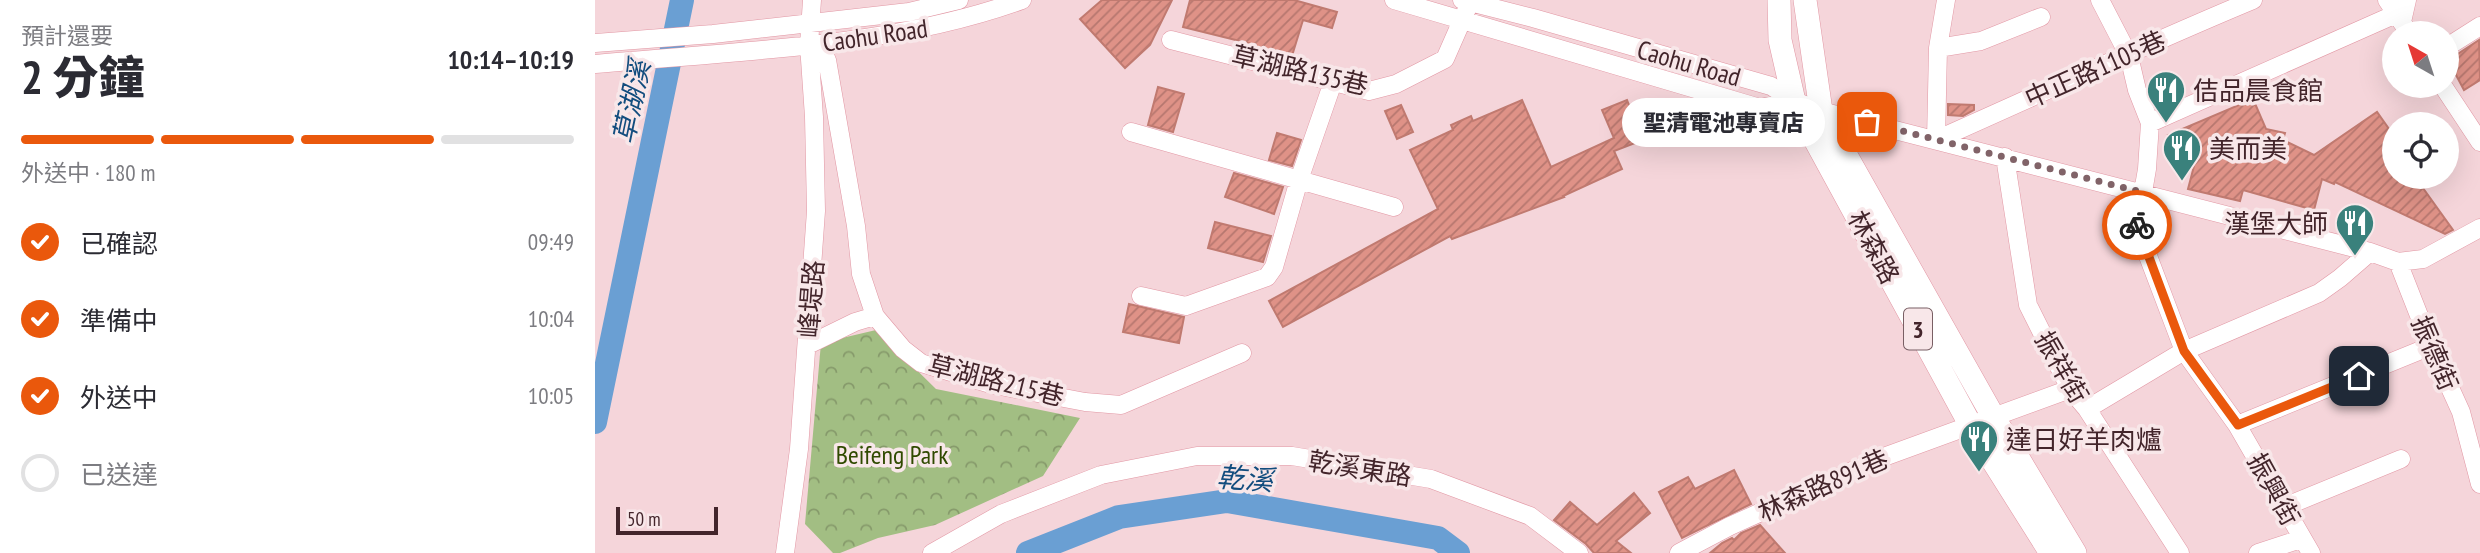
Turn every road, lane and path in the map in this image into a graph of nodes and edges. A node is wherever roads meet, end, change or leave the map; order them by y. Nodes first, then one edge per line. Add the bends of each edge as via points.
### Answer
1 (812, 0) edge
2 (959, 0) edge
3 (1022, 0) edge
4 (1394, 0) edge
5 (1779, 0) edge
6 (1805, 0) edge
7 (1946, 0) edge
8 (2100, 0) edge
9 (2253, 0) edge
10 (1466, 1) edge
11 (2400, 14) edge
12 (2041, 17) dead end
13 (1462, 19) junction
14 (809, 24) junction
15 (2480, 26) edge
16 (2459, 39) edge
17 (1171, 40) dead end
18 (595, 43) edge
19 (809, 44) junction
20 (1938, 48) junction
21 (2129, 56) junction
22 (595, 64) edge
23 (1333, 82) junction
24 (2451, 98) edge
25 (1794, 101) junction
26 (1822, 111) junction
27 (2150, 123) junction
28 (1131, 132) dead end
29 (1936, 140) junction
30 (2480, 142) edge
31 (2005, 157) junction
32 (1300, 180) junction
33 (2141, 192) junction
34 (1394, 206) dead end
35 (2480, 228) edge
36 (2370, 252) junction
37 (2398, 262) junction
38 (1141, 296) dead end
39 (875, 316) junction
40 (808, 345) junction
41 (2431, 346) junction
42 (2184, 351) junction
43 (1242, 353) dead end
44 (2070, 389) junction
45 (2087, 409) junction
46 (1994, 418) junction
47 (2238, 425) junction
48 (1971, 426) junction
49 (2401, 458) dead end
50 (2480, 484) edge
51 (2284, 507) junction
52 (2306, 546) edge
53 (2043, 551) edge
54 (785, 553) edge
55 (932, 553) edge
56 (1579, 553) edge
57 (1679, 553) edge
58 (2075, 553) edge
59 (2180, 553) edge
60 (2258, 553) edge

1 - 14 street, 峰堤路
2 - 14 street, Caohu Road via 909,12
3 - 19 street, Caohu Road via 934,27
4 - 13 street, Caohu Road
5 - 25 main road, 林森路 / 3 via 1780,40
6 - 26 main road, 林森路 / 3
7 - 20 street
8 - 21 street, 振興街
9 - 21 street, 中正路1105巷
10 - 13 street, 草湖路135巷
10 - 25 street, Caohu Road via 1771,86
11 - 27 street
12 - 20 street via 1981,41
13 - 23 street, 草湖路135巷 via 1445,60 1396,84 1369,91
13 - 25 street, Caohu Road via 1760,108
14 - 18 street, Caohu Road
14 - 19 street, 峰堤路
15 - 16 street
17 - 23 street, 草湖路135巷
19 - 22 street, Caohu Road
19 - 39 street, 草湖路215巷 via 827,60 861,274
19 - 40 street, 峰堤路 via 816,211
20 - 29 street
21 - 27 street, 振興街
21 - 29 street, 中正路1105巷
23 - 32 street
24 - 30 street
25 - 26 street
25 - 48 main road, 林森路 / 3
26 - 29 street
26 - 46 main road, 林森路 / 3
27 - 33 street, 振興街
28 - 32 street
29 - 31 street
31 - 33 street
31 - 44 street, 振祥街 via 2028,305
32 - 34 street
32 - 38 street via 1267,277 1187,306
33 - 36 street
33 - 42 street, 振興街 via 2137,227
35 - 37 street via 2423,259
36 - 37 street
36 - 42 street via 2319,293
37 - 41 street, 振德街
39 - 40 street
39 - 43 street, 草湖路215巷 via 921,363 990,384 1085,402 1121,405
40 - 54 street, 峰堤路
41 - 47 street
41 - 50 street, 振德街 via 2461,412
42 - 45 street
42 - 47 street, 振興街
44 - 45 street, 振祥街
44 - 46 street, 林森路891巷
45 - 59 street, 振祥街
46 - 48 street, 林森路891巷
46 - 58 main road, 林森路 / 3
47 - 51 street, 振興街
48 - 53 main road, 林森路 / 3
48 - 57 street, 林森路891巷 via 1881,458
49 - 51 street
51 - 52 street, 振興街
52 - 60 street
55 - 56 street, 乾溪東路 via 1001,514 1101,475 1197,456 1292,456 1431,480 1529,516

